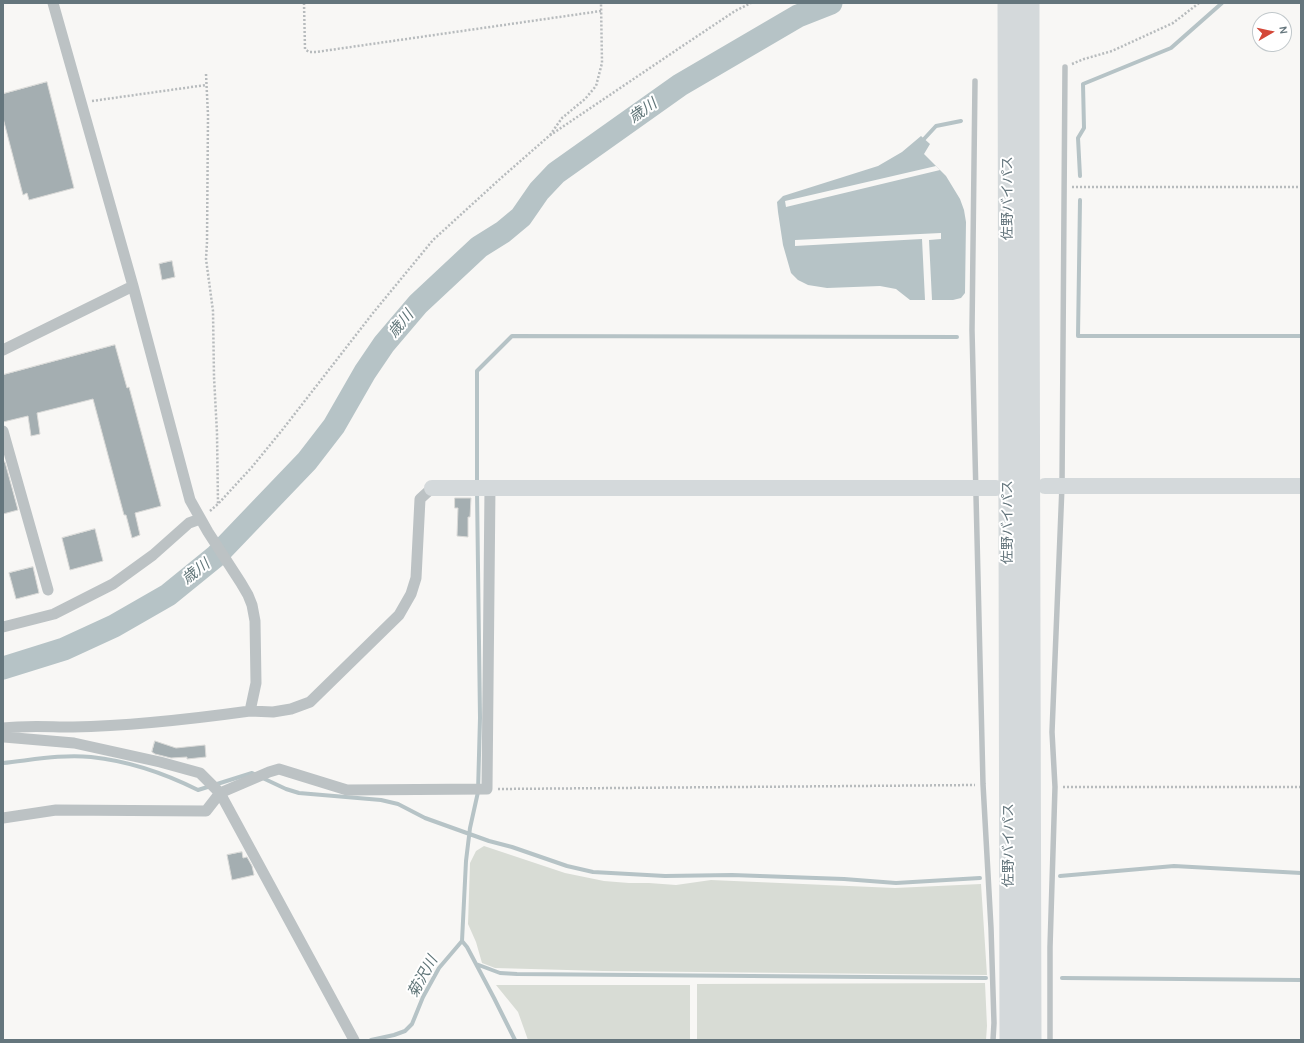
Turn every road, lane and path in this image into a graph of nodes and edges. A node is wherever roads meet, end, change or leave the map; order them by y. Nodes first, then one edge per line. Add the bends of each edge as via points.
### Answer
1 (53, 3) edge
2 (304, 3) edge
3 (601, 3) edge
4 (751, 3) edge
5 (1008, 3) edge
6 (1030, 3) edge
7 (1199, 3) edge
8 (601, 11) junction
9 (1065, 67) joint
10 (206, 74) dead end
11 (975, 81) dead end
12 (206, 85) junction
13 (82, 103) junction
14 (550, 136) junction
15 (1064, 187) junction
16 (1301, 187) edge
17 (133, 286) junction
18 (3, 350) edge
19 (3, 431) edge
20 (1045, 486) dead end
21 (1062, 486) junction
22 (1301, 486) edge
23 (490, 487) junction
24 (975, 487) junction
25 (432, 488) joint
26 (996, 488) dead end
27 (218, 504) junction
28 (200, 519) junction
29 (48, 590) dead end
30 (3, 627) edge
31 (250, 711) junction
32 (3, 728) edge
33 (3, 736) edge
34 (983, 784) junction
35 (1055, 787) junction
36 (1301, 787) edge
37 (488, 789) junction
38 (219, 791) junction
39 (3, 818) edge
40 (353, 1038) edge
41 (993, 1040) edge
42 (1010, 1040) edge
43 (1031, 1040) edge
44 (1050, 1040) edge

1 - 13 street
2 - 8 path via 304,42 305,49 309,52
3 - 8 path
4 - 14 path
5 - 42 highway, 佐野バイパス
6 - 43 highway, 佐野バイパス
7 - 9 path via 1172,23 1112,51
8 - 14 path via 602,63 596,86 562,118
9 - 15 lane
10 - 12 path
11 - 24 lane via 972,330
12 - 13 path
12 - 27 path via 206,259 213,311
13 - 17 street
14 - 27 path via 433,240 283,430
15 - 16 path
15 - 21 lane
17 - 18 street
17 - 28 street via 190,500
19 - 29 street
20 - 21 street
21 - 22 street
21 - 35 lane via 1052,732
23 - 24 street
23 - 25 street
23 - 37 street
24 - 26 street
24 - 34 lane
25 - 31 street via 420,499 416,578 399,615 310,702 272,712
27 - 28 path
28 - 30 street via 190,523 153,555 113,584 54,614
28 - 31 street via 252,605 255,620 256,683
31 - 32 street via 133,724
33 - 38 street via 74,743 200,772
34 - 37 path
34 - 41 lane via 991,928
35 - 36 path
35 - 44 lane
37 - 38 street via 347,790 278,770
38 - 39 street via 206,811 56,810
38 - 40 street

